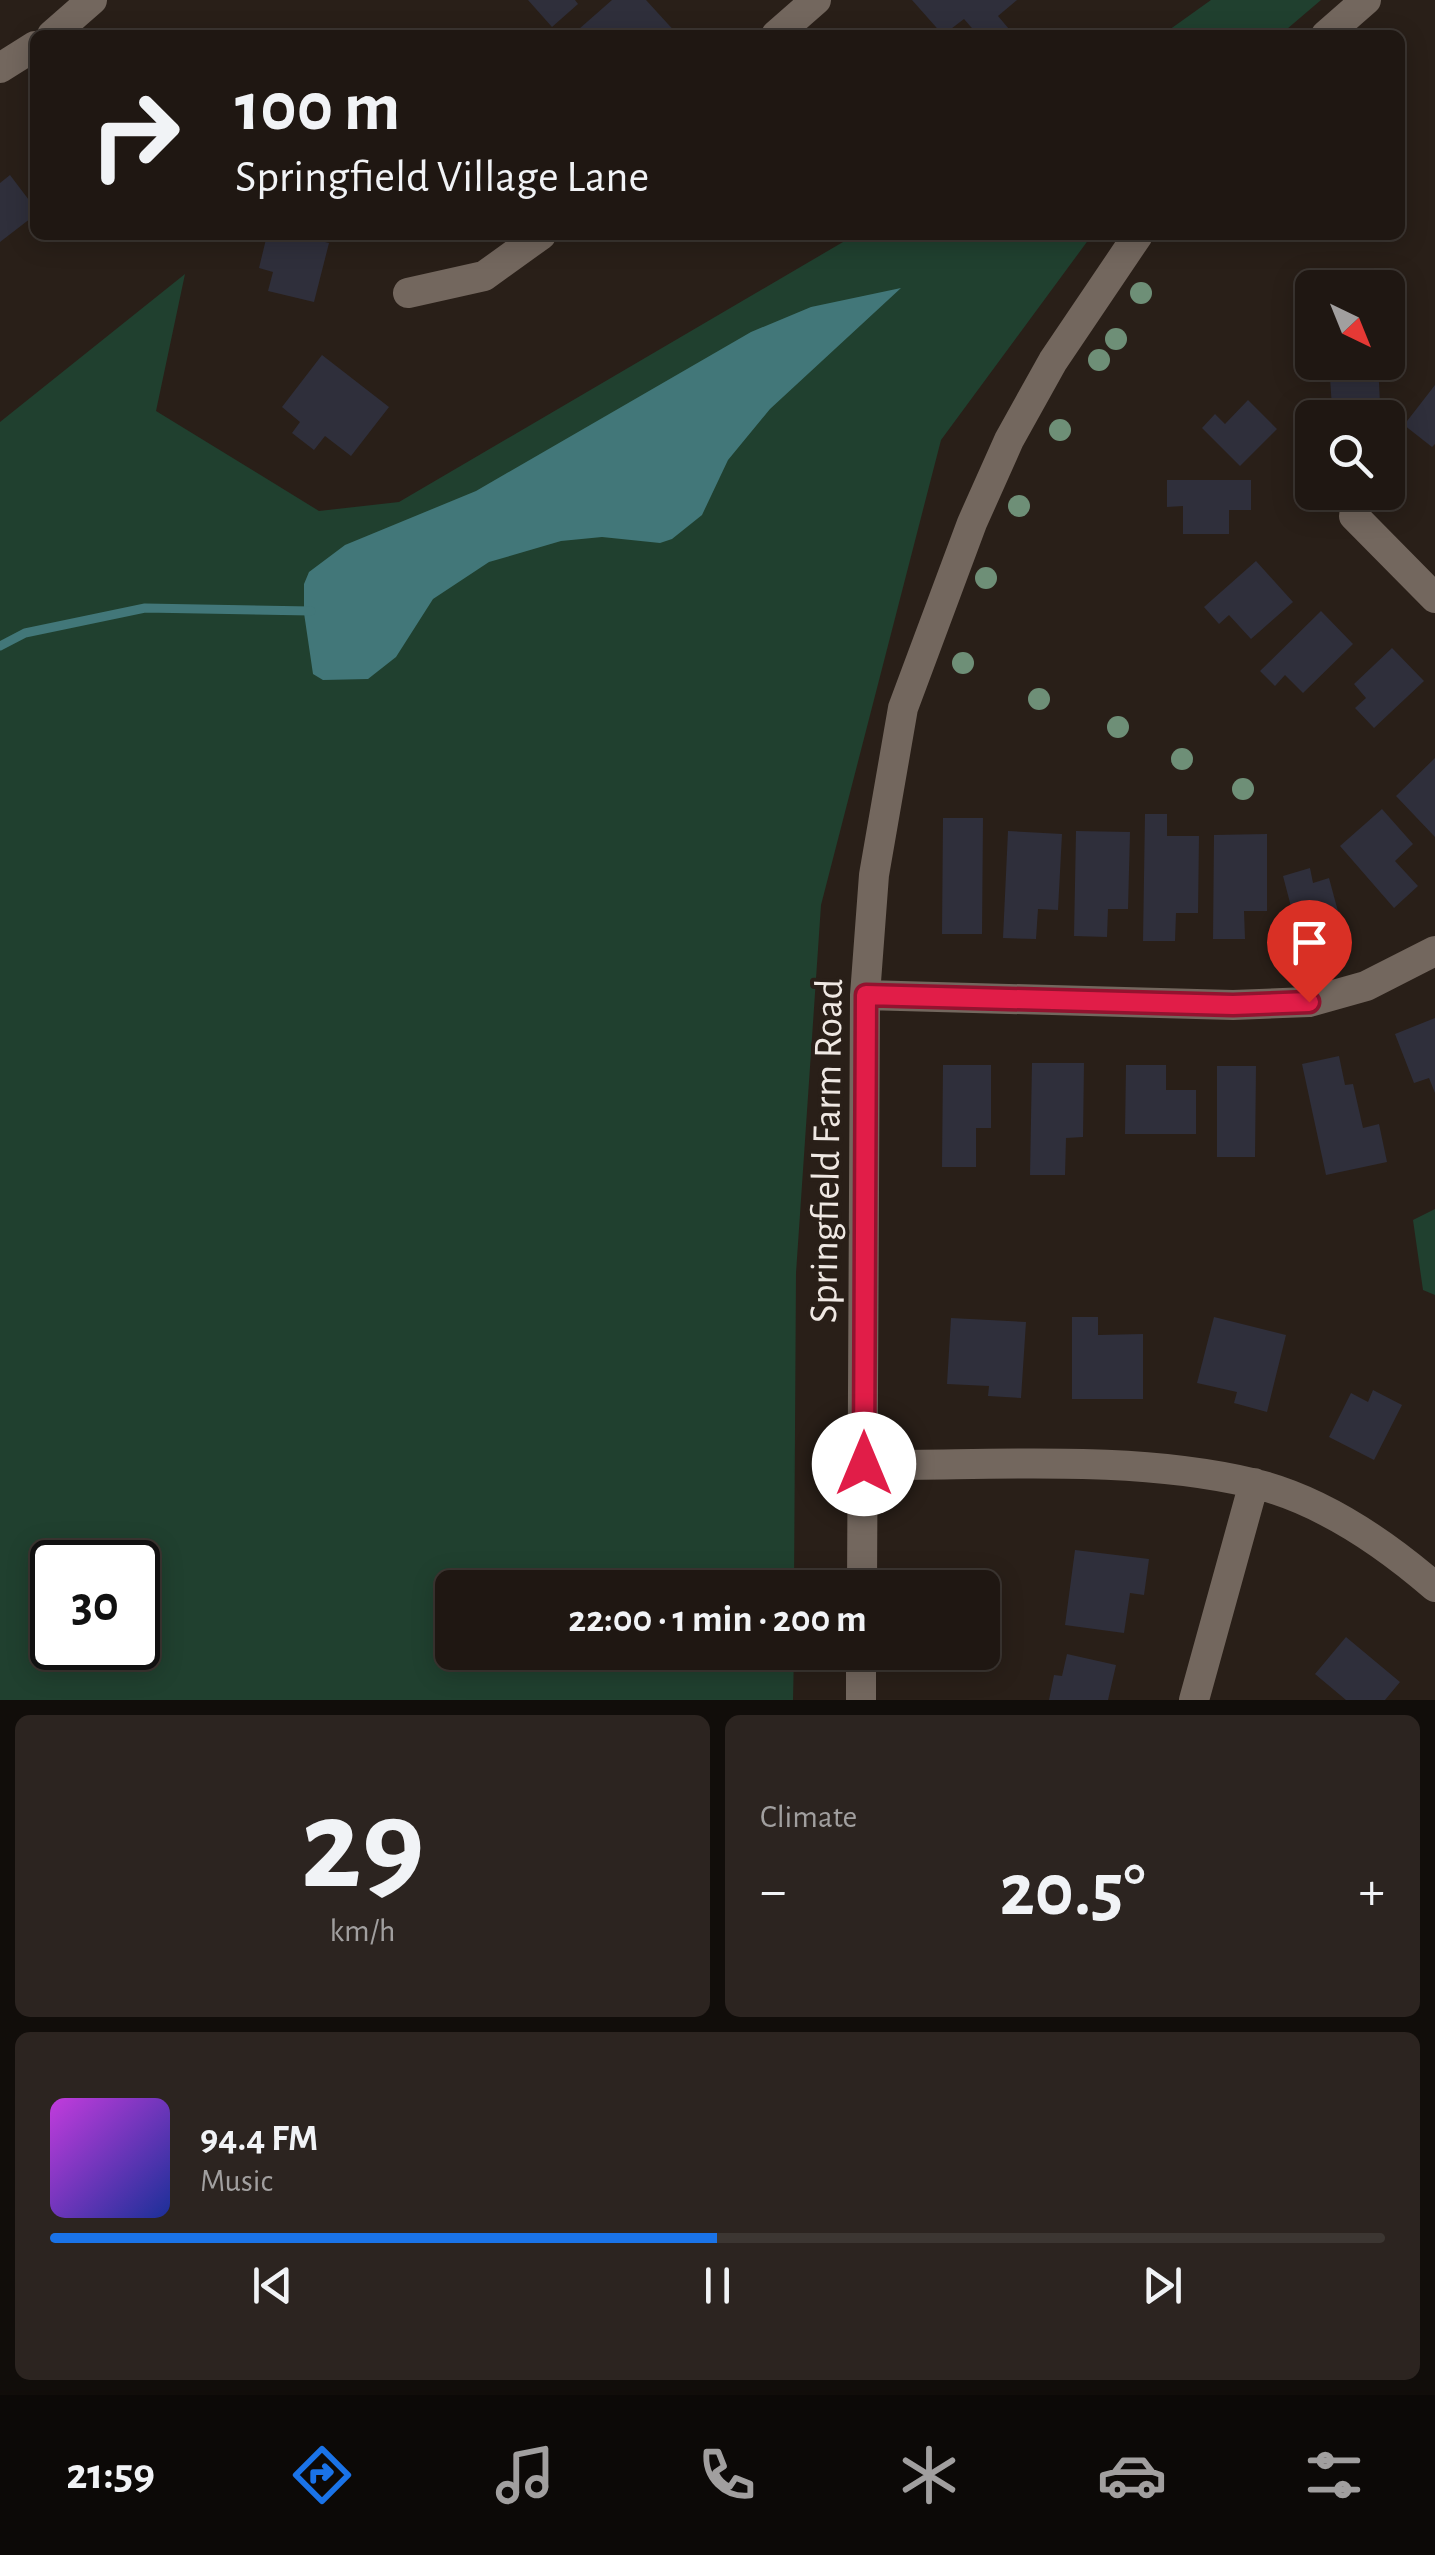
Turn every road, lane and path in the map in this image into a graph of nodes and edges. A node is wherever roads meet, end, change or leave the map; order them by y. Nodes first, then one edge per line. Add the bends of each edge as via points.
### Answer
1 (92, 0) edge
2 (816, 0) edge
3 (1366, 0) edge
4 (58, 30) edge
5 (782, 30) edge
6 (1332, 30) edge
7 (30, 49) edge
8 (0, 68) edge
9 (534, 240) edge
10 (1135, 240) edge
11 (408, 292) dead end
12 (1354, 516) dead end
13 (1435, 598) edge
14 (1435, 951) edge
15 (866, 995) junction
16 (864, 1464) junction
17 (1254, 1483) junction
18 (862, 1570) edge
19 (1435, 1587) edge
20 (861, 1670) edge
21 (860, 1700) edge
22 (1194, 1700) edge

1 - 4 street
2 - 5 street
3 - 6 street
7 - 8 street
9 - 11 street via 484,276
10 - 15 street, Springfield Farm Road via 1053,360 1010,440 903,708 874,875
12 - 13 street
14 - 15 street via 1366,986 1309,1002
15 - 16 street, Springfield Farm Road
16 - 17 street via 1139,1468
16 - 18 street, Springfield Farm Road
17 - 19 street via 1353,1526
17 - 22 street
20 - 21 street

